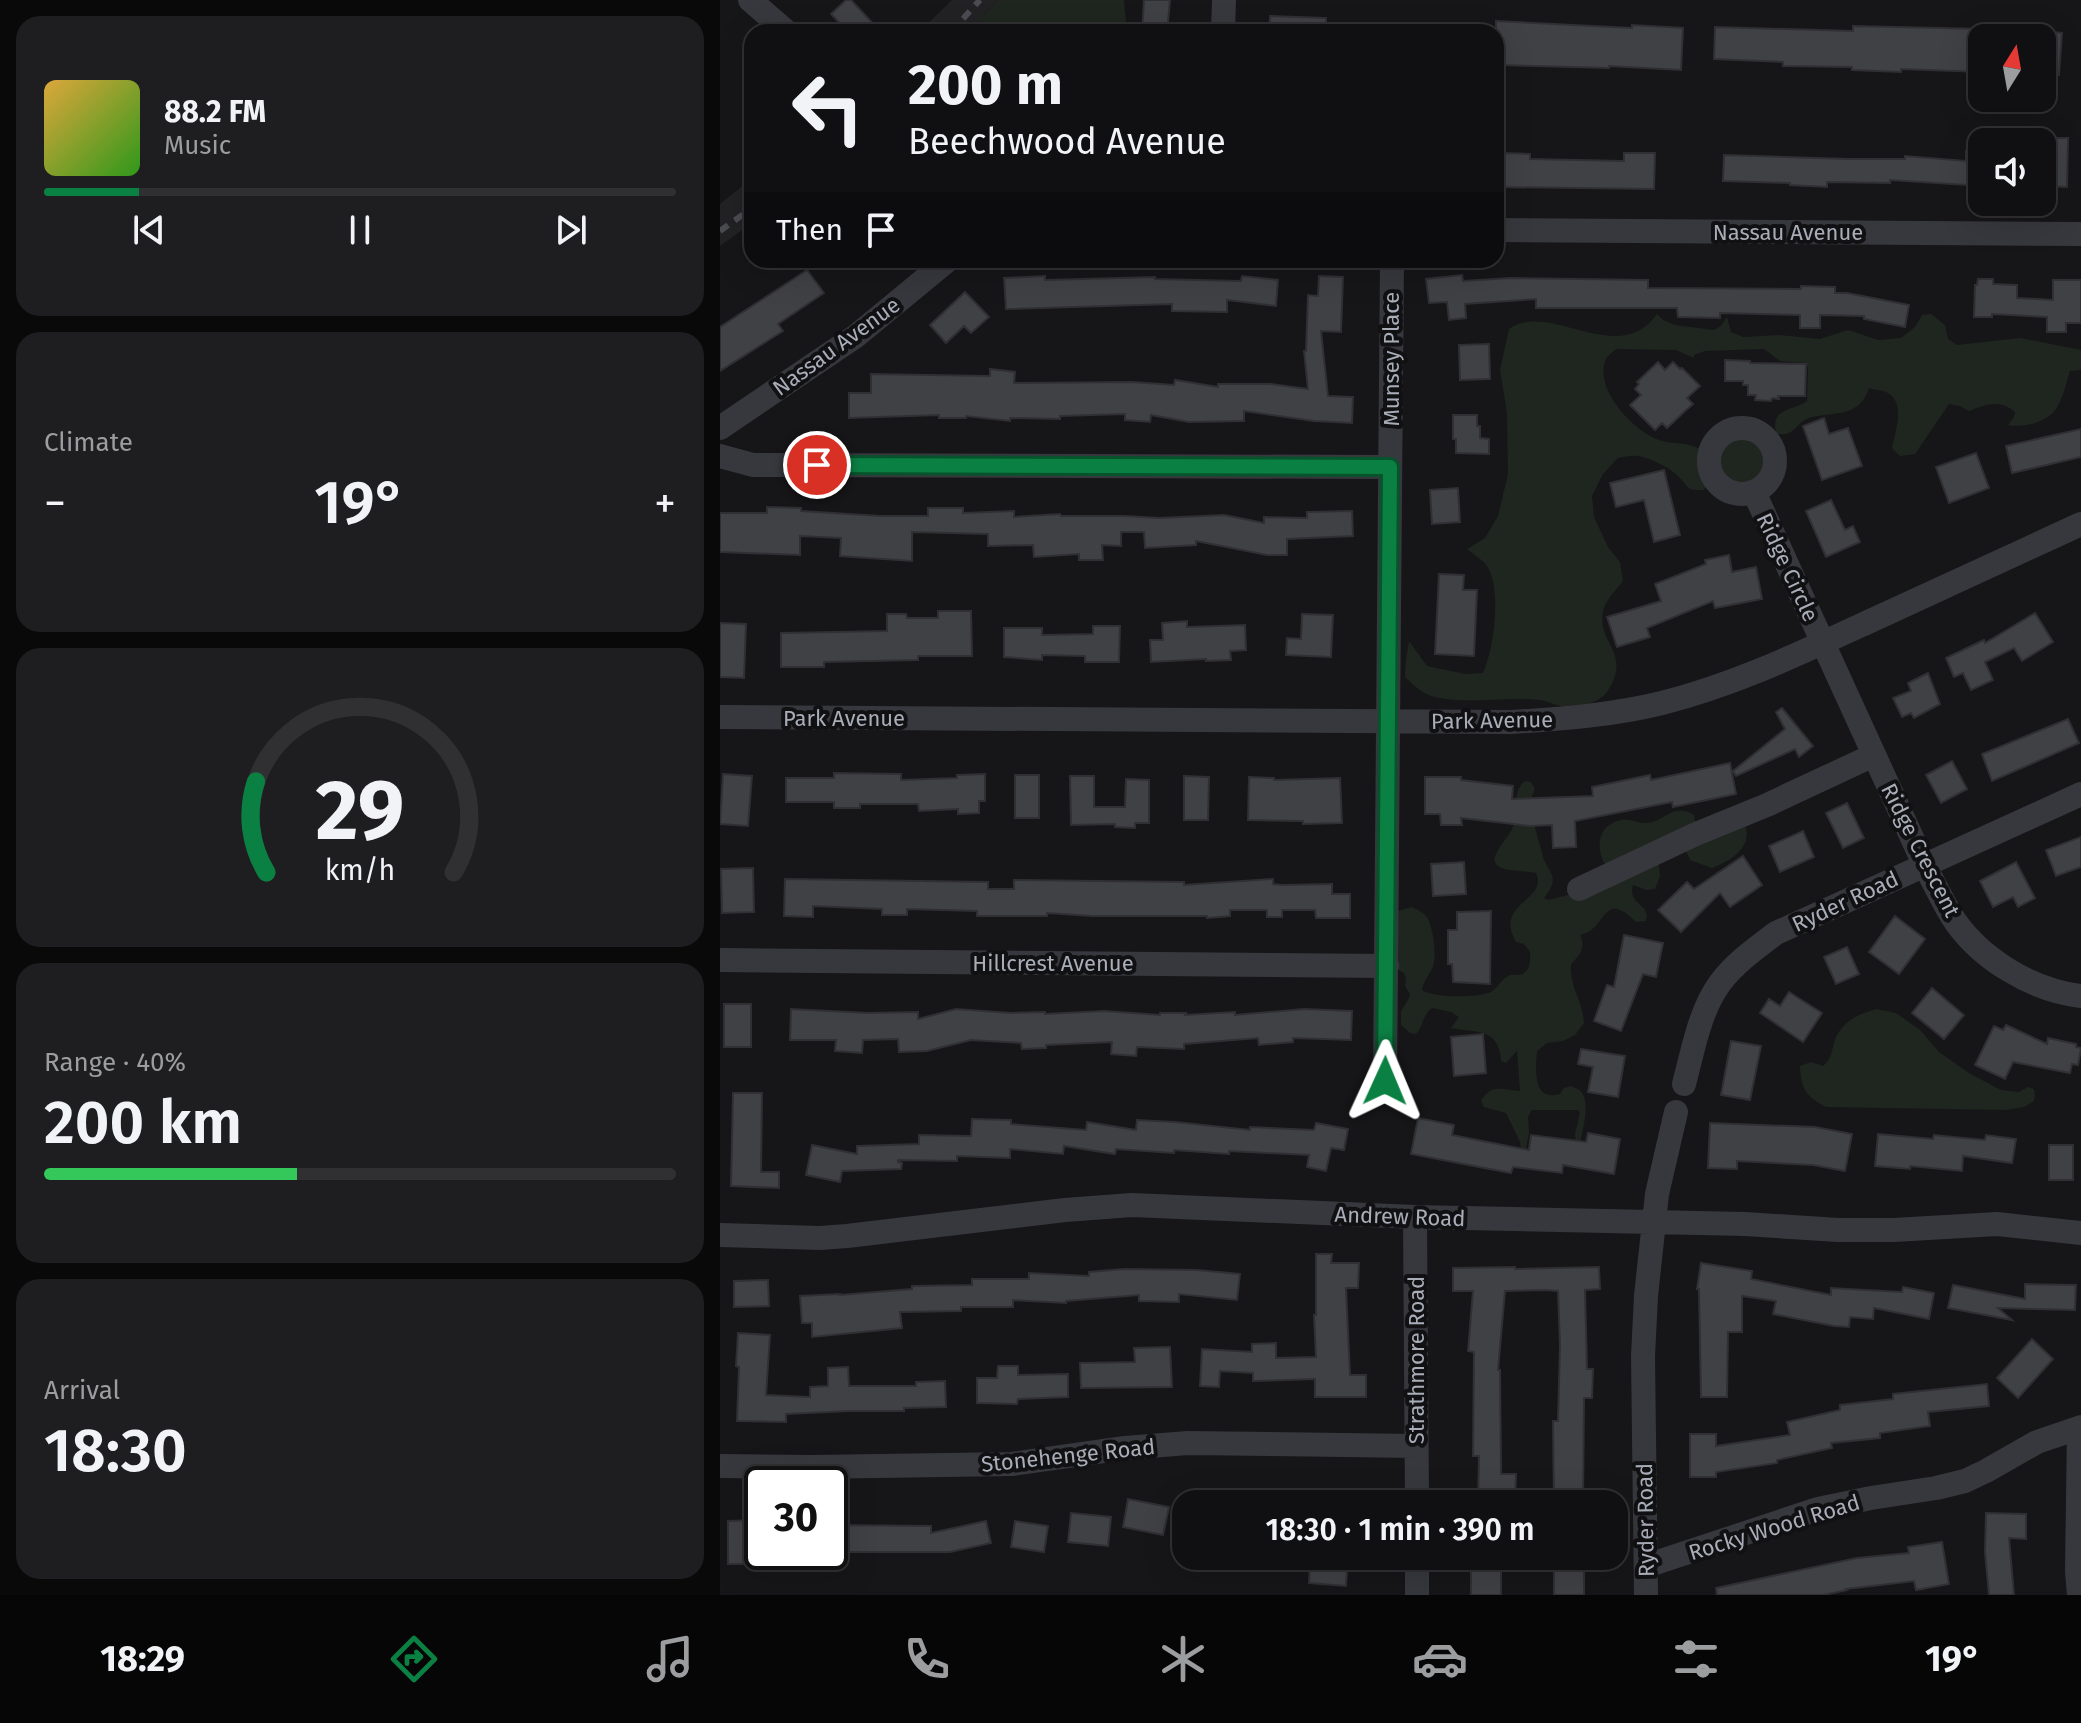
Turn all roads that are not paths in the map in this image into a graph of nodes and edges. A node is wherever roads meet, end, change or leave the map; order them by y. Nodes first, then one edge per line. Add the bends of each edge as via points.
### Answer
1 (750, 0) edge
2 (1224, 0) edge
3 (778, 24) edge
4 (1223, 24) edge
5 (1504, 230) edge
6 (2081, 234) edge
7 (938, 268) edge
8 (1392, 268) edge
9 (720, 428) edge
10 (720, 456) edge
11 (1390, 467) junction
12 (1754, 492) dead end
13 (2081, 524) edge
14 (1823, 643) junction
15 (720, 717) edge
16 (1388, 721) junction
17 (1874, 755) junction
18 (2081, 794) edge
19 (1924, 864) junction
20 (1579, 889) dead end
21 (720, 960) edge
22 (1387, 966) junction
23 (2081, 996) edge
24 (1385, 1081) dead end
25 (1684, 1084) dead end
26 (1676, 1112) dead end
27 (1415, 1217) junction
28 (1654, 1223) junction
29 (2081, 1233) edge
30 (720, 1235) edge
31 (2080, 1427) edge
32 (1416, 1446) junction
33 (720, 1466) edge
34 (1417, 1490) edge
35 (1646, 1566) junction
36 (1417, 1570) edge
37 (1417, 1595) edge
38 (1646, 1595) edge
39 (2079, 1595) edge

1 - 3 street
2 - 4 street
5 - 6 street, Nassau Avenue
7 - 9 street, Nassau Avenue via 856,336
8 - 11 street, Munsey Place
10 - 11 street via 753,465
11 - 16 street, Munsey Place
12 - 14 street, Ridge Circle
13 - 14 street, Park Avenue
14 - 16 street, Park Avenue via 1717,687 1610,713 1511,722
14 - 17 street, Ridge Crescent
15 - 16 street, Park Avenue
16 - 22 street, Munsey Place
17 - 19 street, Ridge Crescent
17 - 20 street
18 - 19 street, Ryder Road
19 - 23 street, Ridge Crescent via 1952,917 1983,950 2028,981
19 - 25 street, Ryder Road via 1776,933 1736,965 1709,1003
21 - 22 street, Hillcrest Avenue
22 - 24 street, Munsey Place
26 - 28 street, Ryder Road
27 - 28 street, Andrew Road
27 - 30 street, Andrew Road via 1111,1206 847,1236
27 - 32 street, Strathmore Road
28 - 29 street, Andrew Road via 1838,1230 1991,1224
28 - 35 street, Ryder Road via 1643,1356
31 - 35 street, Rocky Wood Road via 2030,1446 1965,1481 1818,1509
31 - 39 street
32 - 33 street, Stonehenge Road via 1188,1443 1012,1464
32 - 34 street, Strathmore Road
35 - 38 street, Ryder Road
36 - 37 street

